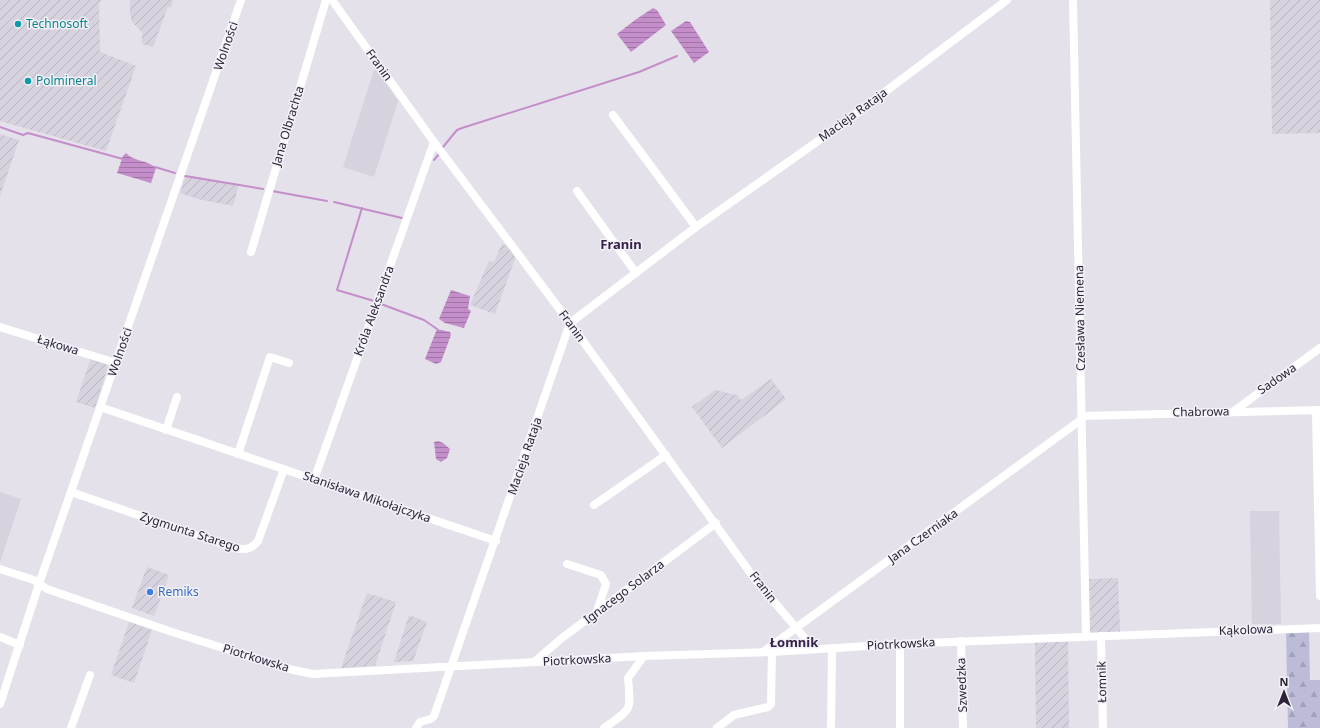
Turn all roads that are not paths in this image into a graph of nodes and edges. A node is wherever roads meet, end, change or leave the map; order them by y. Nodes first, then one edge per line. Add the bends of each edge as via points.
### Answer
1 (241, 0) edge
2 (326, 0) edge
3 (332, 0) edge
4 (1007, 0) edge
5 (1073, 0) edge
6 (613, 115) dead end
7 (434, 142) junction
8 (577, 191) dead end
9 (696, 227) junction
10 (250, 252) dead end
11 (636, 273) junction
12 (570, 323) junction
13 (0, 327) edge
14 (1320, 348) edge
15 (116, 363) junction
16 (290, 363) dead end
17 (177, 397) dead end
18 (100, 407) junction
19 (1316, 410) edge
20 (1234, 411) junction
21 (1082, 417) junction
22 (166, 430) junction
23 (238, 454) junction
24 (666, 455) junction
25 (284, 469) junction
26 (314, 480) junction
27 (71, 492) junction
28 (594, 504) dead end
29 (716, 523) junction
30 (496, 541) junction
31 (567, 564) dead end
32 (0, 569) edge
33 (39, 584) junction
34 (1320, 596) edge
35 (596, 614) junction
36 (795, 628) junction
37 (1320, 628) edge
38 (1172, 633) joint
39 (1086, 636) junction
40 (1101, 636) junction
41 (0, 637) edge
42 (961, 641) junction
43 (900, 644) junction
44 (20, 645) junction
45 (832, 648) junction
46 (814, 649) junction
47 (763, 652) junction
48 (772, 652) junction
49 (644, 656) junction
50 (534, 662) junction
51 (452, 667) junction
52 (90, 675) dead end
53 (0, 704) edge
54 (71, 728) edge
55 (416, 728) edge
56 (604, 728) edge
57 (717, 728) edge
58 (831, 728) edge
59 (900, 728) edge
60 (963, 728) edge
61 (1103, 728) edge

1 - 15 street, Wolności
2 - 10 street, Jana Olbrachta
3 - 7 street, Franin
4 - 9 street, Macieja Rataja via 845,122
5 - 21 street, Czesława Niemena
6 - 9 street
7 - 12 street, Franin
7 - 26 street, Króla Aleksandra
8 - 11 street
9 - 11 street, Macieja Rataja
11 - 12 street, Macieja Rataja
12 - 24 street, Franin
12 - 30 street, Macieja Rataja
13 - 15 street, Łąkowa
14 - 20 street, Sadowa
15 - 18 street, Wolności
16 - 23 street via 270,357
17 - 22 street
18 - 22 street, Stanisława Mikołajczyka
18 - 27 street, Wolności
19 - 20 street, Chabrowa
19 - 34 street
20 - 21 street, Chabrowa
21 - 36 street, Jana Czerniaka
21 - 39 street, Czesława Niemena
22 - 23 street, Stanisława Mikołajczyka
23 - 25 street, Stanisława Mikołajczyka
24 - 28 street
24 - 29 street, Franin
25 - 26 street, Stanisława Mikołajczyka
25 - 27 street, Zygmunta Starego via 258,541 253,547 245,550
26 - 30 street, Stanisława Mikołajczyka
27 - 33 street, Wolności
29 - 35 street, Ignacego Solarza
29 - 36 street, Franin via 754,578
30 - 51 street, Macieja Rataja
31 - 35 street via 601,575 605,579 606,584
32 - 33 street, Piotrkowska
33 - 44 street, Wolności
33 - 51 street, Piotrkowska via 154,626 308,674
35 - 50 street, Ignacego Solarza
36 - 46 street, Franin
36 - 47 street, Jana Czerniaka
37 - 38 street, Kąkolowa
38 - 40 street, Piotrkowska
39 - 40 street, Piotrkowska
39 - 42 street, Piotrkowska
40 - 61 street, Łomnik
41 - 44 street
42 - 43 street, Piotrkowska
42 - 60 street, Szwedzka
43 - 45 street, Piotrkowska
43 - 59 street
44 - 53 street, Wolności
45 - 46 street, Piotrkowska
45 - 58 street
46 - 48 street, Piotrkowska
47 - 48 street, Piotrkowska
47 - 49 street, Piotrkowska
48 - 57 street via 772,704 734,715
49 - 50 street, Piotrkowska
49 - 56 street via 628,678 631,704 628,710
50 - 51 street, Piotrkowska
51 - 55 street, Macieja Rataja via 434,716 420,722
52 - 54 street

